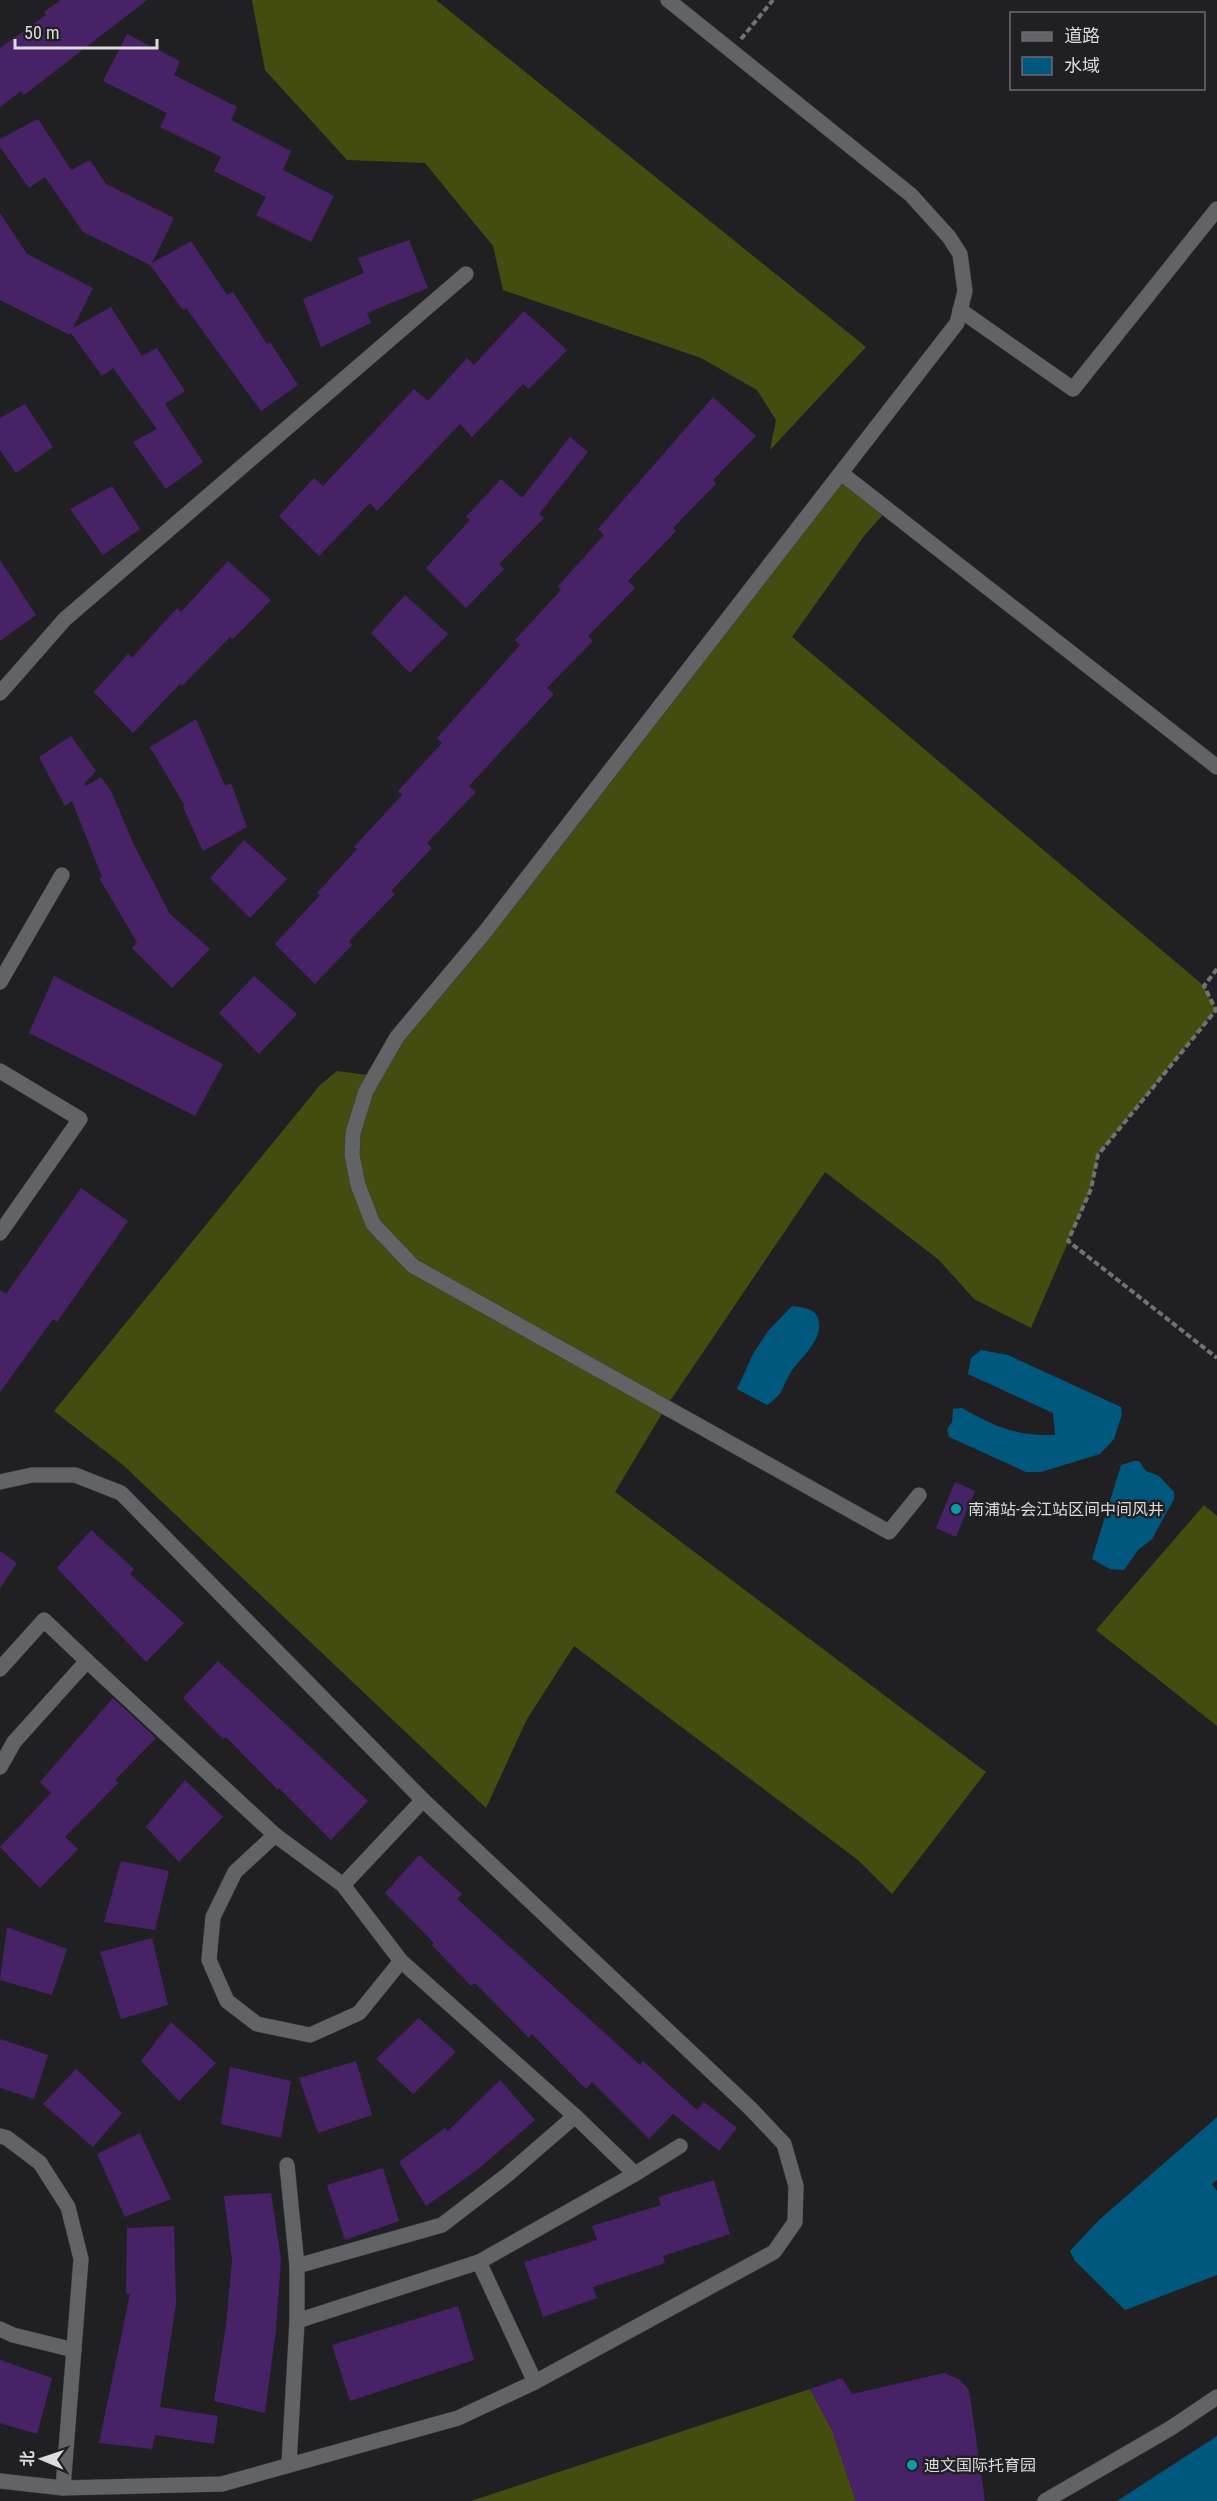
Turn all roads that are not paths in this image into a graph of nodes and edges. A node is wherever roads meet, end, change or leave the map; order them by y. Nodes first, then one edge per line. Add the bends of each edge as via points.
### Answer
1 (668, 0) edge
2 (1217, 209) edge
3 (466, 274) dead end
4 (960, 310) junction
5 (841, 472) junction
6 (0, 693) edge
7 (1217, 767) edge
8 (62, 875) dead end
9 (0, 982) edge
10 (0, 1071) edge
11 (0, 1233) edge
12 (0, 1482) edge
13 (919, 1495) dead end
14 (87, 1661) junction
15 (0, 1669) edge
16 (0, 1767) edge
17 (423, 1800) junction
18 (275, 1835) junction
19 (343, 1885) junction
20 (401, 1961) junction
21 (575, 2116) junction
22 (0, 2136) edge
23 (680, 2146) dead end
24 (287, 2164) dead end
25 (635, 2174) junction
26 (479, 2262) junction
27 (297, 2266) junction
28 (297, 2321) junction
29 (0, 2330) edge
30 (74, 2350) junction
31 (535, 2382) junction
32 (1217, 2397) edge
33 (289, 2464) junction
34 (0, 2481) edge
35 (63, 2488) junction
36 (1045, 2501) edge

1 - 4 street via 911,195 960,254 965,291
2 - 4 street via 1073,389
3 - 6 street via 65,619
4 - 5 street via 957,323
5 - 7 street
5 - 13 street via 485,932 397,1037 366,1091 353,1133 352,1155 373,1224 413,1266 889,1532
8 - 9 street
10 - 11 street via 80,1119
12 - 17 street via 32,1475 75,1475 121,1493
14 - 15 street via 44,1620
14 - 16 street via 14,1742
14 - 18 street
17 - 19 street
17 - 31 street via 751,2109 784,2144 796,2186 795,2222 774,2252
18 - 19 street
18 - 20 street via 235,1872 213,1917 208,1960 227,2001 257,2024 310,2036 358,2013
19 - 20 street
20 - 21 street
21 - 25 street
21 - 27 street via 442,2225
22 - 30 street via 40,2163 68,2207 81,2259
23 - 25 street
24 - 27 street
25 - 26 street
26 - 28 street
26 - 31 street
27 - 28 street
28 - 33 street
29 - 30 street
30 - 35 street
31 - 33 street via 458,2418
32 - 36 street
33 - 35 street via 222,2484
34 - 35 street

